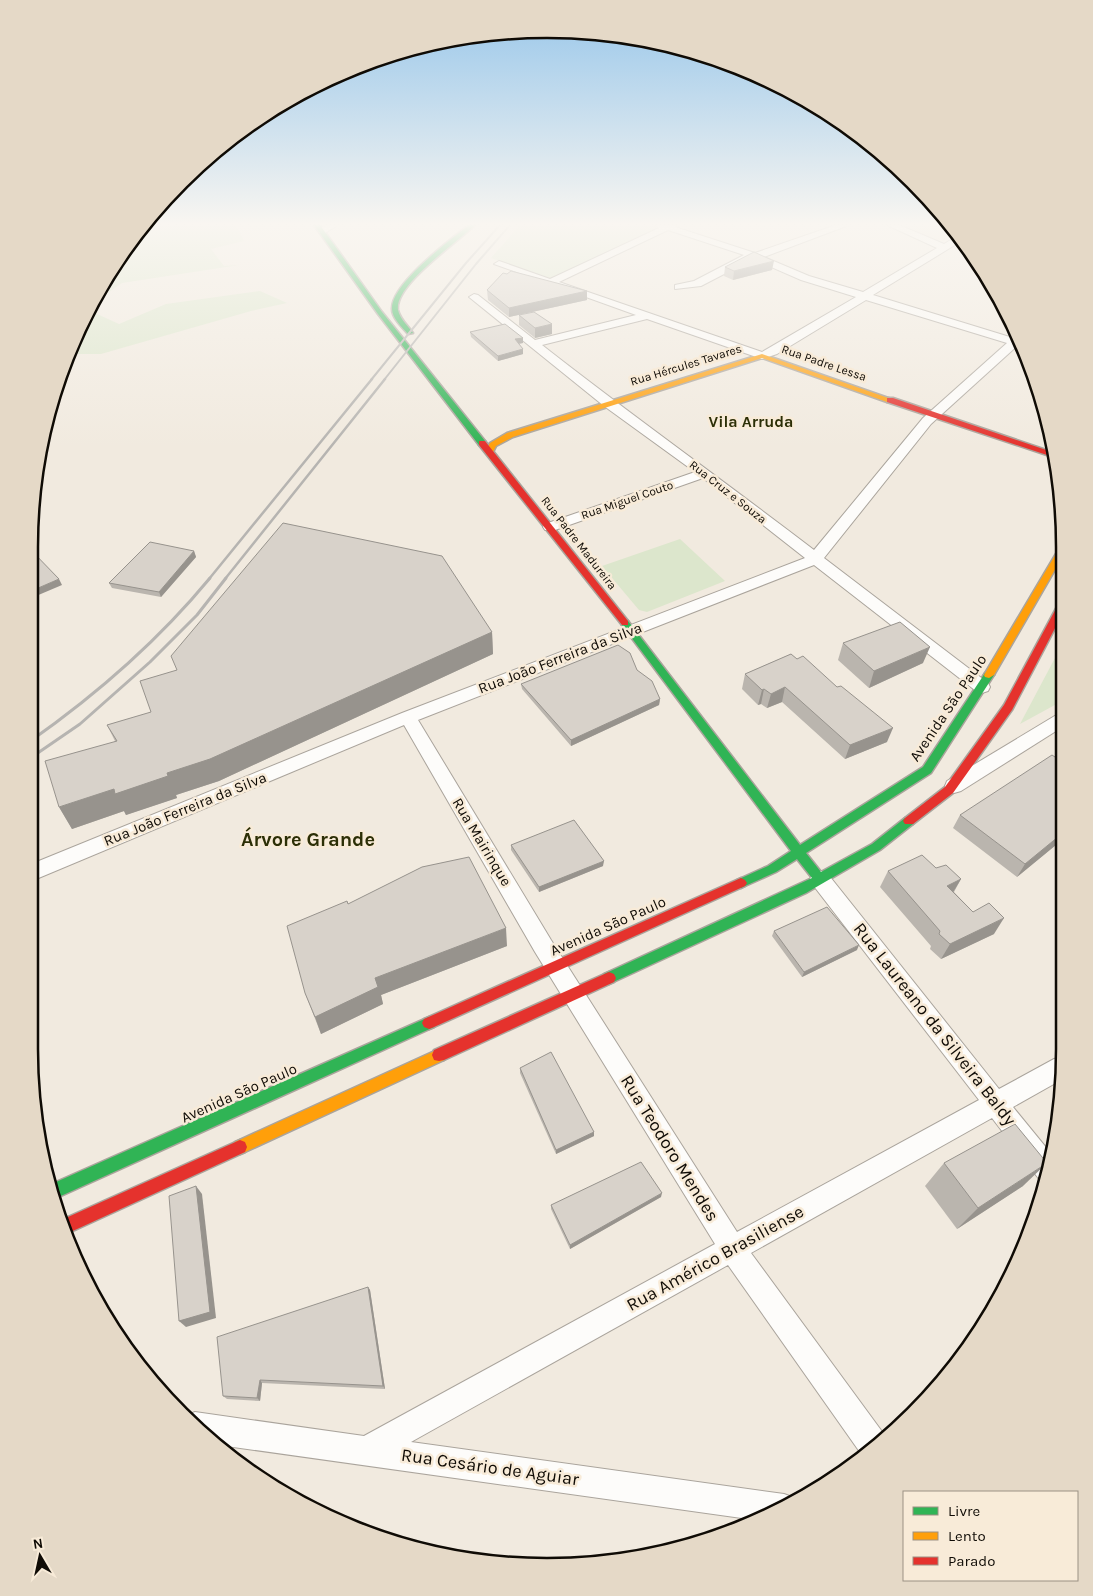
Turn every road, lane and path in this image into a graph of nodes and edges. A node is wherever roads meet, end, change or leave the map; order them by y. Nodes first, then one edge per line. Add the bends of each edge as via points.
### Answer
1 (371, 299) edge
2 (397, 299) edge
3 (477, 299) edge
4 (600, 299) edge
5 (857, 299) edge
6 (875, 299) edge
7 (647, 316) junction
8 (1011, 339) edge
9 (534, 344) junction
10 (1014, 345) edge
11 (762, 356) junction
12 (465, 402) dead end
13 (608, 403) junction
14 (934, 414) junction
15 (494, 431) dead end
16 (520, 431) junction
17 (489, 452) junction
18 (1047, 453) edge
19 (705, 473) junction
20 (550, 527) junction
21 (814, 559) junction
22 (1056, 561) edge
23 (1056, 618) edge
24 (631, 631) junction
25 (982, 687) junction
26 (408, 717) junction
27 (1056, 723) edge
28 (949, 790) junction
29 (800, 853) junction
30 (38, 870) edge
31 (820, 878) junction
32 (556, 966) junction
33 (574, 994) junction
34 (1055, 1071) edge
35 (998, 1104) junction
36 (1043, 1163) edge
37 (58, 1190) edge
38 (69, 1225) edge
39 (732, 1248) junction
40 (208, 1429) edge
41 (870, 1441) edge
42 (368, 1450) junction
43 (770, 1507) edge

1 - 17 main road, Rua Padre Madureira
2 - 12 main road via 397,315
3 - 9 street, Rua Cruz e Souza
4 - 7 street, Rua Padre Lessa
5 - 11 street, Rua Hércules Tavares
6 - 8 street
7 - 9 street
7 - 11 street, Rua Padre Lessa
9 - 13 street, Rua Cruz e Souza
10 - 14 street, Rua João Ferreira da Silva
11 - 13 main road, Rua Hércules Tavares
11 - 14 main road, Rua Padre Lessa
13 - 16 main road, Rua Hércules Tavares
13 - 19 street, Rua Cruz e Souza
14 - 18 main road, Rua Padre Lessa
14 - 21 street, Rua João Ferreira da Silva
15 - 16 main road
16 - 17 main road, Rua Hércules Tavares via 503,437
17 - 20 main road, Rua Padre Madureira
19 - 20 street, Rua Miguel Couto
19 - 21 street, Rua Cruz e Souza
20 - 24 main road, Rua Padre Madureira
21 - 24 street, Rua João Ferreira da Silva
21 - 25 street, Rua Cruz e Souza
22 - 25 main road, Avenida São Paulo
23 - 28 main road via 1008,707
24 - 26 street, Rua João Ferreira da Silva
24 - 29 main road, Rua Padre Madureira
25 - 29 main road, Avenida São Paulo via 927,770
26 - 30 street, Rua João Ferreira da Silva
26 - 32 street, Rua Mairinque
27 - 28 street
28 - 31 main road via 876,847
29 - 31 main road, Rua Padre Madureira
29 - 32 main road, Avenida São Paulo via 772,869
31 - 33 main road via 802,890
31 - 35 street, Rua Laureano da Silveira Baldy
32 - 33 street, Rua Teodoro Mendes
32 - 37 main road, Avenida São Paulo
33 - 38 main road
33 - 39 street, Rua Teodoro Mendes
34 - 35 street, Rua Américo Brasiliense
35 - 36 street, Rua Laureano da Silveira Baldy
35 - 39 street, Rua Américo Brasiliense
39 - 41 street, Rua Teodoro Mendes
39 - 42 street, Rua Américo Brasiliense
40 - 42 street, Rua Cesário de Aguiar
42 - 43 street, Rua Cesário de Aguiar

